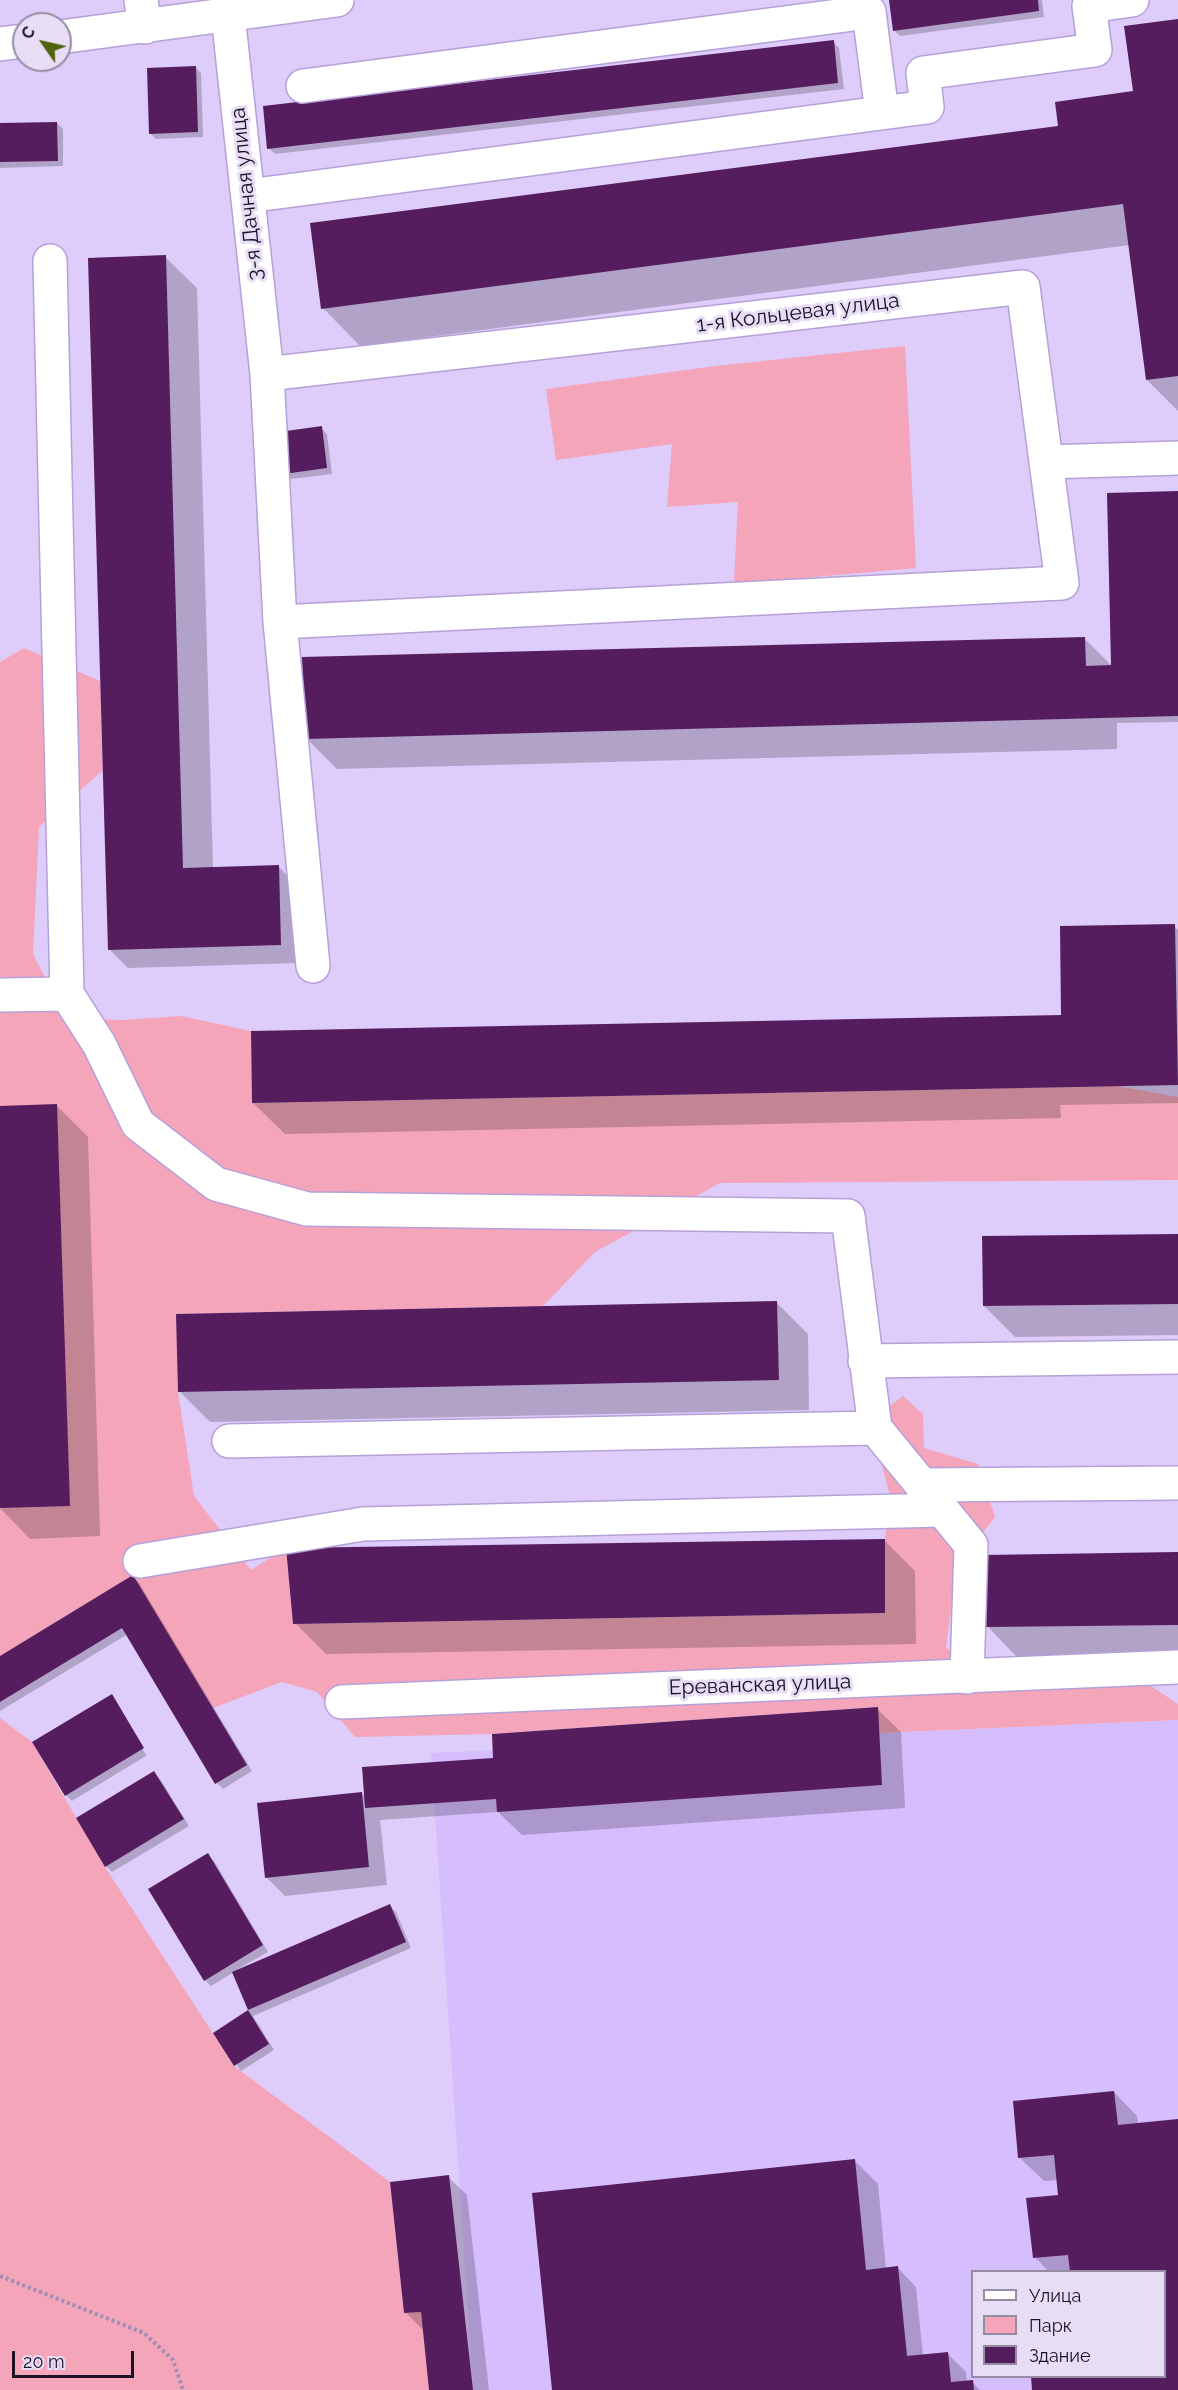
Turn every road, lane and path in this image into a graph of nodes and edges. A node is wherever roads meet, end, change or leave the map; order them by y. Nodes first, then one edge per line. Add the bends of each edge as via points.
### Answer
1 (337, 0) edge
2 (1132, 0) edge
3 (143, 14) edge
4 (228, 15) junction
5 (72, 34) edge
6 (303, 86) dead end
7 (882, 113) junction
8 (248, 196) junction
9 (50, 261) dead end
10 (267, 374) junction
11 (1178, 458) edge
12 (1046, 462) junction
13 (280, 622) junction
14 (314, 966) dead end
15 (67, 994) junction
16 (0, 995) edge
17 (1178, 1357) edge
18 (865, 1361) junction
19 (874, 1428) junction
20 (229, 1441) dead end
21 (1178, 1483) edge
22 (932, 1498) junction
23 (140, 1561) dead end
24 (1178, 1667) edge
25 (967, 1677) junction
26 (342, 1702) dead end
27 (0, 2276) edge
28 (183, 2390) edge

1 - 4 street
2 - 7 street via 1089,6 1095,50 923,73 927,107
3 - 4 street
3 - 5 street
4 - 8 street, 3-я Дачная улица
6 - 7 street via 869,12
7 - 8 street
8 - 10 street, 3-я Дачная улица
9 - 15 street
10 - 12 street, 1-я Кольцевая улица via 1023,287
10 - 13 street, 3-я Дачная улица
11 - 12 street
12 - 13 street via 1062,583
13 - 14 street, 3-я Дачная улица
15 - 16 street
15 - 18 street via 99,1044 138,1124 216,1184 307,1209 848,1216
17 - 18 street
18 - 19 street
19 - 20 street
19 - 22 street
21 - 22 street
22 - 23 street via 363,1524
22 - 25 street via 971,1545
24 - 25 street, Ереванская улица
25 - 26 street, Ереванская улица
27 - 28 path via 144,2333 173,2360

